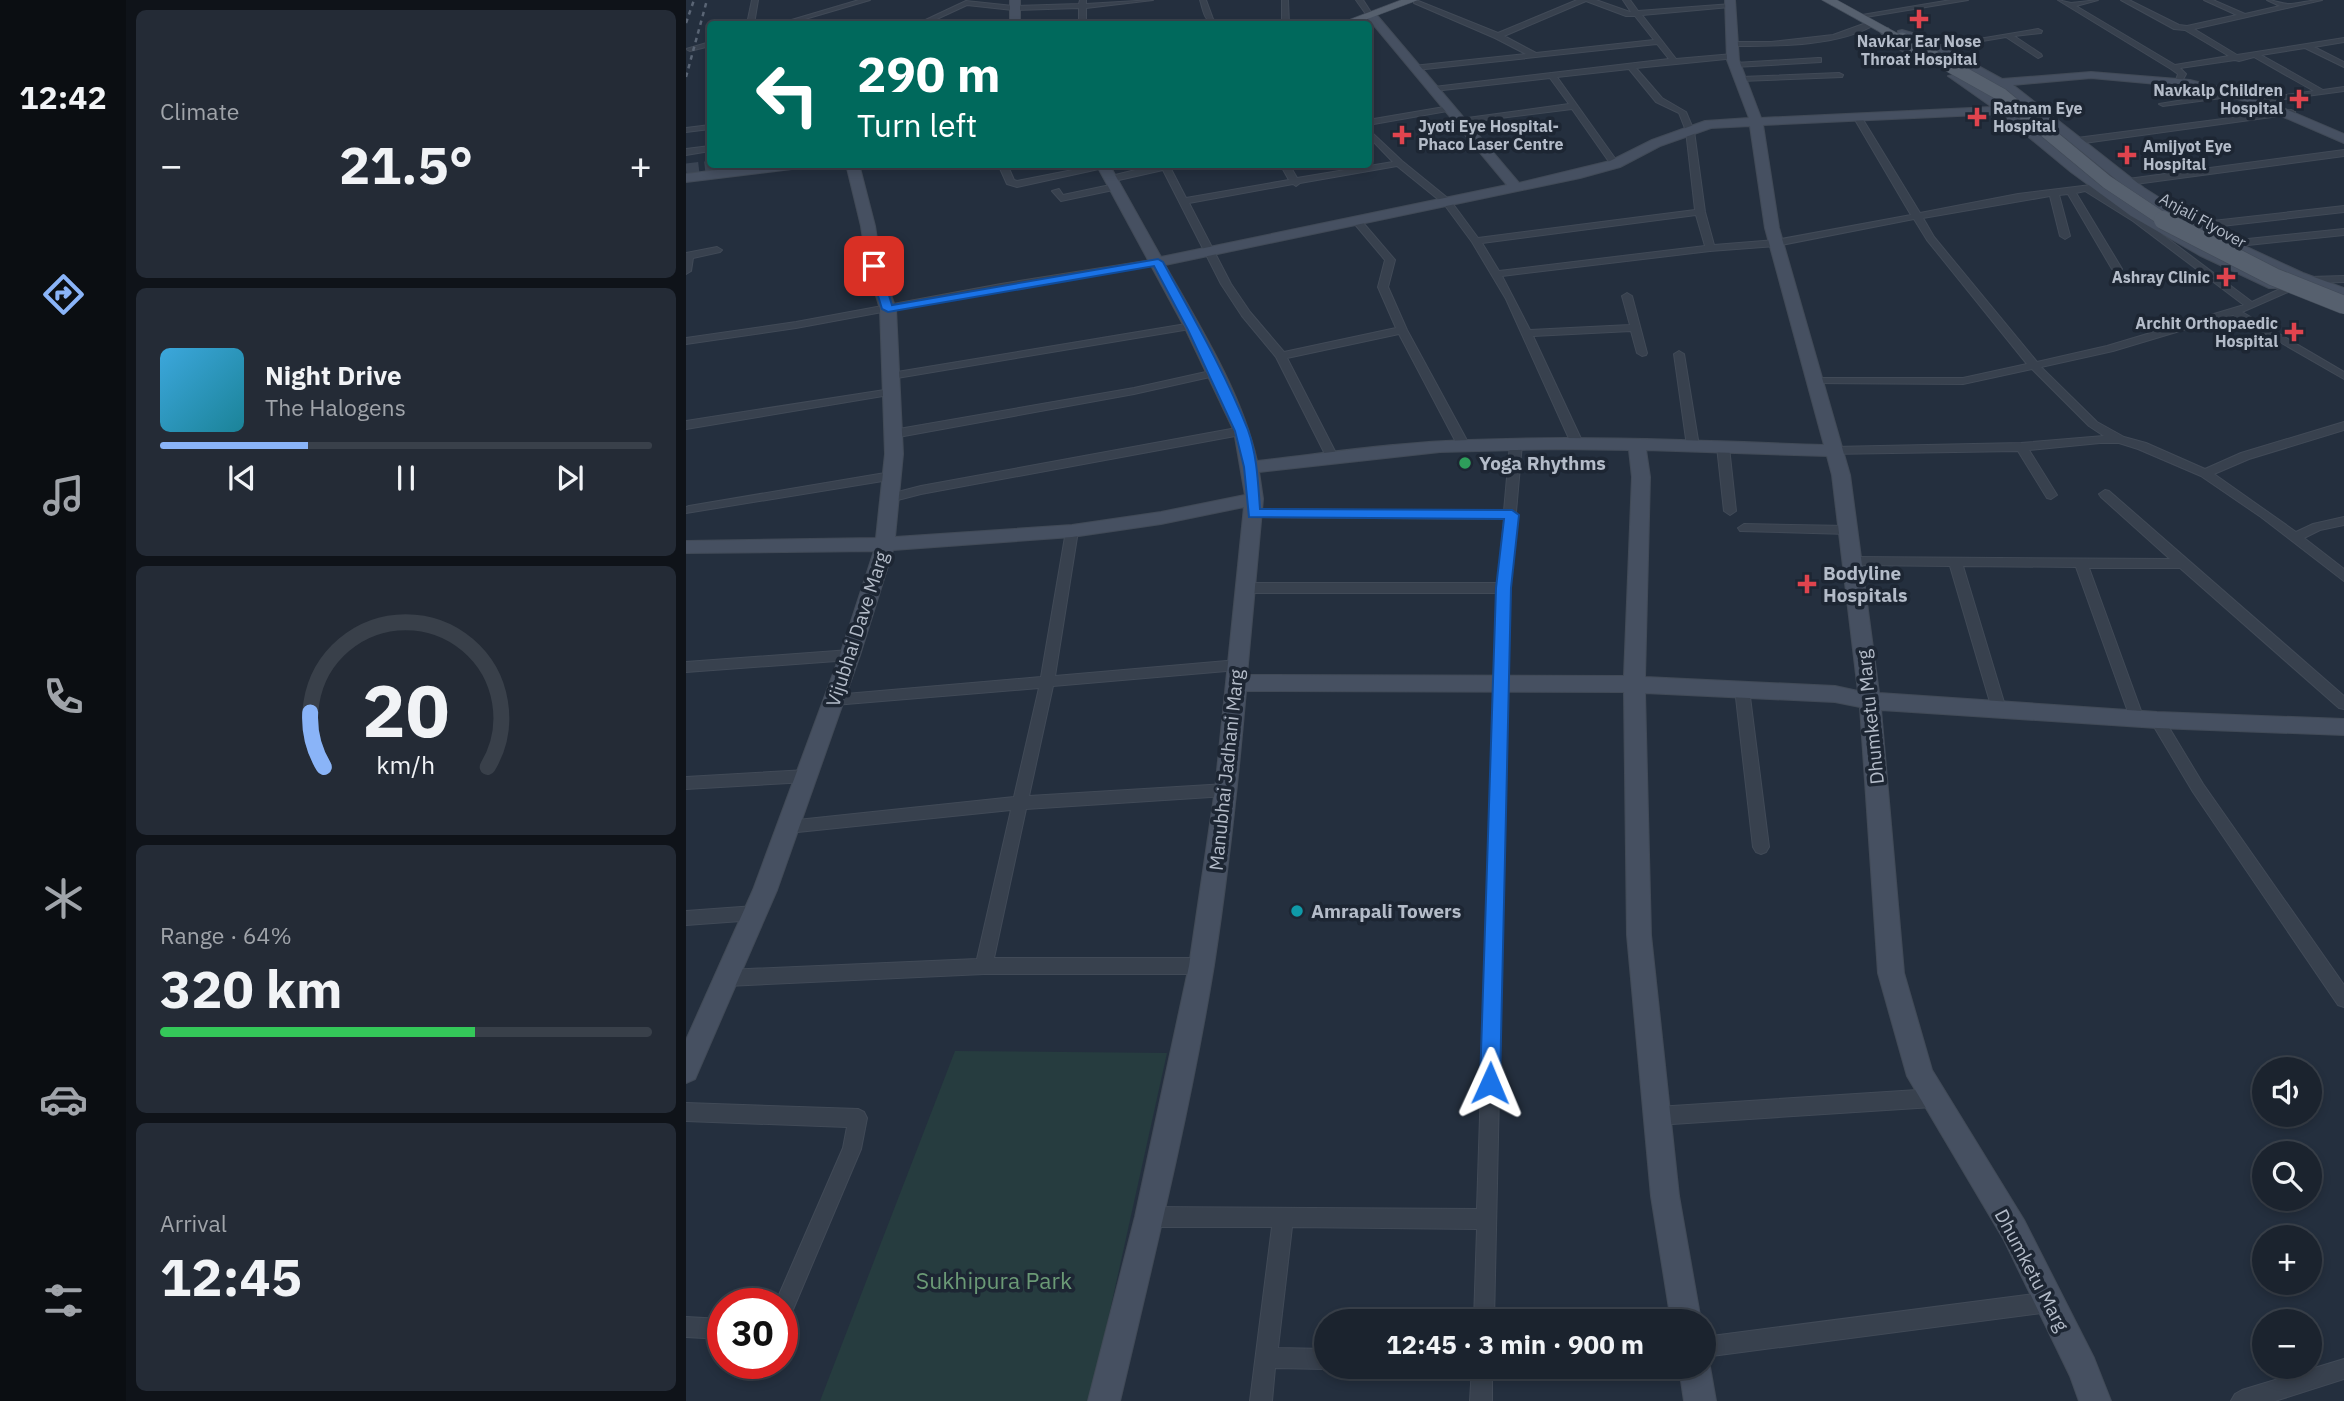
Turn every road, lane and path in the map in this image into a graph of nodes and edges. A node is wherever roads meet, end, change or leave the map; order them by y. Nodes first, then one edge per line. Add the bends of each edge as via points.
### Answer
1 (755, 0) edge
2 (867, 0) edge
3 (955, 0) edge
4 (1150, 0) edge
5 (1203, 0) edge
6 (1285, 0) edge
7 (1359, 0) edge
8 (1583, 0) edge
9 (1589, 0) edge
10 (1626, 0) edge
11 (1828, 0) edge
12 (1838, 0) edge
13 (1965, 0) edge
14 (2060, 0) edge
15 (2095, 0) edge
16 (2124, 0) edge
17 (2207, 0) edge
18 (2270, 0) edge
19 (2319, 0) edge
20 (1416, 1) edge
21 (966, 3) junction
22 (1082, 3) edge
23 (1730, 3) edge
24 (1014, 4) edge
25 (2070, 5) junction
26 (2287, 7) junction
27 (1637, 14) junction
28 (1372, 16) junction
29 (2244, 16) junction
30 (1869, 19) junction
31 (751, 21) edge
32 (793, 21) edge
33 (927, 21) edge
34 (1083, 21) edge
35 (1212, 21) edge
36 (1286, 21) edge
37 (1354, 21) edge
38 (1360, 21) edge
39 (2187, 28) junction
40 (1884, 30) junction
41 (2038, 31) dead end
42 (1498, 36) junction
43 (1904, 36) junction
44 (2007, 36) junction
45 (2344, 40) edge
46 (1659, 42) junction
47 (707, 45) edge
48 (1935, 47) junction
49 (2308, 47) junction
50 (690, 49) dead end
51 (1534, 55) junction
52 (1734, 55) junction
53 (2038, 56) dead end
54 (2257, 56) junction
55 (2239, 58) junction
56 (1818, 60) dead end
57 (1674, 61) junction
58 (2344, 65) edge
59 (1631, 66) junction
60 (2174, 67) junction
61 (1416, 68) junction
62 (1552, 75) junction
63 (1839, 75) dead end
64 (1741, 79) junction
65 (2178, 81) junction
66 (2000, 83) junction
67 (1434, 89) junction
68 (2344, 89) edge
69 (2322, 92) junction
70 (2233, 94) junction
71 (2258, 101) junction
72 (2163, 104) dead end
73 (1574, 106) junction
74 (1450, 108) junction
75 (2005, 110) junction
76 (2291, 112) junction
77 (1858, 118) junction
78 (1460, 121) junction
79 (1372, 122) edge
80 (1756, 122) junction
81 (707, 127) edge
82 (686, 130) edge
83 (1690, 131) junction
84 (1372, 135) edge
85 (2344, 139) edge
86 (2077, 141) junction
87 (707, 149) edge
88 (686, 152) edge
89 (2344, 153) edge
90 (707, 162) edge
91 (1399, 163) junction
92 (1615, 164) junction
93 (686, 165) edge
94 (767, 168) edge
95 (853, 168) edge
96 (1004, 168) edge
97 (1151, 168) edge
98 (1166, 168) edge
99 (1287, 168) edge
100 (1108, 174) edge
101 (686, 178) edge
102 (2127, 182) junction
103 (1296, 183) junction
104 (1516, 186) junction
105 (2092, 187) junction
106 (2070, 190) junction
107 (1056, 191) dead end
108 (2054, 193) junction
109 (1183, 201) junction
110 (1447, 202) junction
111 (2344, 209) edge
112 (1700, 212) junction
113 (1915, 216) junction
114 (1356, 220) junction
115 (2196, 226) junction
116 (2344, 232) edge
117 (2065, 236) dead end
118 (1476, 241) junction
119 (1776, 243) junction
120 (2229, 244) junction
121 (1710, 248) junction
122 (718, 250) dead end
123 (1208, 253) junction
124 (687, 256) edge
125 (1158, 262) junction
126 (2117, 269) dead end
127 (686, 271) edge
128 (1498, 274) junction
129 (2344, 279) edge
130 (2310, 280) junction
131 (2285, 290) junction
132 (2344, 295) edge
133 (1627, 296) dead end
134 (2344, 305) edge
135 (2250, 306) junction
136 (888, 309) junction
137 (2234, 312) junction
138 (2344, 314) edge
139 (1192, 326) junction
140 (1636, 328) junction
141 (1402, 330) junction
142 (1526, 333) junction
143 (686, 341) edge
144 (1642, 353) dead end
145 (1679, 354) dead end
146 (1281, 356) junction
147 (2035, 366) junction
148 (1215, 373) junction
149 (2344, 376) edge
150 (1814, 381) junction
151 (891, 384) junction
152 (686, 425) edge
153 (2344, 426) edge
154 (1242, 431) junction
155 (893, 434) junction
156 (2120, 440) junction
157 (1577, 443) junction
158 (1637, 443) junction
159 (1516, 444) junction
160 (1464, 446) junction
161 (1693, 446) junction
162 (1723, 447) junction
163 (2021, 447) junction
164 (1833, 452) junction
165 (1333, 459) junction
166 (1251, 467) junction
167 (2205, 473) junction
168 (891, 476) junction
169 (2105, 494) dead end
170 (2051, 495) dead end
171 (890, 498) junction
172 (1254, 506) junction
173 (690, 510) dead end
174 (1730, 510) dead end
175 (1512, 515) junction
176 (2344, 521) edge
177 (1744, 527) dead end
178 (1848, 530) junction
179 (1072, 531) junction
180 (2295, 537) junction
181 (885, 544) junction
182 (686, 547) edge
183 (1852, 561) junction
184 (1955, 562) junction
185 (2081, 563) junction
186 (2183, 564) junction
187 (2344, 576) edge
188 (1246, 588) junction
189 (1504, 588) junction
190 (850, 654) junction
191 (686, 667) edge
192 (1237, 674) junction
193 (1047, 681) junction
194 (1634, 684) junction
195 (1503, 685) junction
196 (1742, 689) junction
197 (834, 701) junction
198 (1870, 701) junction
199 (2344, 704) edge
200 (1999, 709) junction
201 (2147, 719) junction
202 (2344, 727) edge
203 (807, 775) junction
204 (686, 783) edge
205 (1226, 790) junction
206 (1020, 803) junction
207 (788, 827) junction
208 (1761, 846) dead end
209 (755, 913) junction
210 (686, 918) edge
211 (984, 966) junction
212 (1201, 966) junction
213 (727, 978) junction
214 (2342, 991) edge
215 (686, 1070) edge
216 (1933, 1098) junction
217 (686, 1112) edge
218 (1657, 1116) junction
219 (1149, 1217) junction
220 (1283, 1218) junction
221 (1488, 1219) junction
222 (792, 1288) edge
223 (2050, 1302) junction
224 (1484, 1309) edge
225 (1684, 1309) edge
226 (686, 1328) edge
227 (707, 1329) edge
228 (1716, 1345) edge
229 (1266, 1358) junction
230 (1314, 1359) edge
231 (2344, 1369) edge
232 (1482, 1379) edge
233 (1696, 1379) edge
234 (1104, 1401) edge
235 (1261, 1401) edge
236 (1481, 1401) edge
237 (1699, 1401) edge
238 (2095, 1401) edge
239 (2242, 1401) edge

1 - 31 street
2 - 32 street
3 - 21 street
4 - 22 street
5 - 35 street
6 - 36 street
7 - 28 street
8 - 42 street
9 - 27 street
10 - 27 street
11 - 30 main road
12 - 30 main road
13 - 30 street
14 - 25 street
15 - 25 street
16 - 39 street
17 - 29 street
18 - 26 street
19 - 26 street
20 - 28 main road
20 - 42 street
21 - 24 street
21 - 33 street
22 - 24 street
22 - 34 street
23 - 27 street
23 - 52 street, Dhumketu Marg
25 - 60 street
26 - 29 street
27 - 46 street
28 - 37 main road
28 - 38 main road
28 - 61 street
29 - 39 street
30 - 40 main road, Anjali Flyover
30 - 43 main road
30 - 52 street via 1834,37 1772,44
39 - 55 street
40 - 43 main road, Anjali Flyover
40 - 75 street via 1892,41 1979,90
41 - 44 street
42 - 51 street
43 - 48 street
43 - 132 main road, Anjali Flyover, bridge via 2010,94 2117,181 2189,228 2280,273
43 - 134 main road, Anjali Flyover, bridge via 2002,95 2107,182 2159,218 2274,277
44 - 48 street
44 - 53 street
45 - 49 street
46 - 51 street
46 - 57 street
47 - 50 street
48 - 66 street
49 - 54 street
49 - 58 street
51 - 61 street
52 - 56 street
52 - 57 street
52 - 64 street, Dhumketu Marg
54 - 55 street
54 - 69 street
55 - 60 street
57 - 59 street
59 - 62 street
59 - 83 street via 1659,100 1682,112
60 - 65 street via 2182,74
61 - 67 street
62 - 67 street
62 - 73 street
63 - 64 street
64 - 80 street, Dhumketu Marg
65 - 66 street via 2092,75
65 - 70 street
66 - 86 street
67 - 74 street
68 - 69 street
69 - 71 street
70 - 71 street
70 - 72 street
71 - 76 street
73 - 78 street
73 - 92 street
74 - 78 street
74 - 79 street
75 - 77 street
75 - 105 street
76 - 85 street
76 - 86 street
77 - 80 street
77 - 113 street
78 - 104 street
80 - 83 street via 1709,124
80 - 119 street, Dhumketu Marg
81 - 82 street
83 - 92 street
83 - 112 street
84 - 91 street
86 - 102 street
87 - 88 street
89 - 102 street
90 - 93 street
91 - 103 street
91 - 110 street
92 - 104 street
94 - 101 street
95 - 136 street, Vijubhai Dave Marg
96 - 100 street via 1010,182 1017,184
97 - 100 street
98 - 109 street
99 - 103 street
100 - 107 street via 1061,198
100 - 125 street, Manubhai Jadhani Marg
102 - 105 street
102 - 115 street
103 - 109 street
104 - 110 street
105 - 106 street
105 - 131 street via 2220,261
105 - 135 street
106 - 108 street
106 - 126 street
108 - 113 street
108 - 117 street
109 - 123 street
110 - 114 street
110 - 118 street
111 - 115 street
112 - 118 street
112 - 121 street
113 - 119 street
113 - 147 street via 1955,272
114 - 123 street
114 - 141 street via 1390,260 1383,287
115 - 120 street
116 - 120 street
118 - 128 street
119 - 121 street
119 - 150 street, Dhumketu Marg
120 - 130 street
121 - 128 street
122 - 124 street
123 - 125 street
123 - 146 street via 1246,314
124 - 127 street
125 - 136 street
125 - 139 street, Manubhai Jadhani Marg
128 - 142 street
129 - 130 street
130 - 131 street
130 - 132 street
131 - 135 street
131 - 138 street
133 - 140 street
135 - 137 street
136 - 143 street
136 - 151 street, Vijubhai Dave Marg
137 - 147 street
137 - 149 street
139 - 148 street, Manubhai Jadhani Marg
139 - 151 street
140 - 142 street
140 - 144 street
141 - 146 street
141 - 160 street
142 - 157 street
145 - 161 street
146 - 165 street
147 - 150 street via 1963,381
147 - 156 street via 2093,424
148 - 154 street, Manubhai Jadhani Marg
148 - 155 street
150 - 164 street, Dhumketu Marg
151 - 152 street
151 - 155 street, Vijubhai Dave Marg
153 - 167 street
154 - 166 street, Manubhai Jadhani Marg
154 - 171 street
155 - 168 street, Vijubhai Dave Marg
156 - 163 street
156 - 167 street
157 - 158 street
157 - 159 street
158 - 161 street
158 - 194 street via 1641,477
159 - 160 street
159 - 175 street
160 - 165 street
161 - 162 street
162 - 164 street
162 - 174 street
163 - 164 street
163 - 170 street
164 - 178 street, Dhumketu Marg via 1841,475
165 - 166 street
166 - 172 street, Manubhai Jadhani Marg
167 - 180 street
168 - 171 street, Vijubhai Dave Marg
168 - 173 street
169 - 186 street
171 - 181 street, Vijubhai Dave Marg
172 - 175 street
172 - 179 street
172 - 188 street, Manubhai Jadhani Marg
175 - 189 street
176 - 180 street
177 - 178 street
178 - 183 street, Dhumketu Marg
179 - 181 street
179 - 193 street
180 - 187 street
181 - 182 street
181 - 190 street, Vijubhai Dave Marg
183 - 184 street
183 - 198 street, Dhumketu Marg
184 - 185 street
184 - 200 street
185 - 186 street
185 - 201 street
186 - 199 street
188 - 189 street
188 - 192 street, Manubhai Jadhani Marg
189 - 195 street
190 - 191 street
190 - 197 street, Vijubhai Dave Marg
192 - 193 street
192 - 195 street
192 - 205 street, Manubhai Jadhani Marg
193 - 197 street
193 - 206 street
194 - 195 street
194 - 196 street
194 - 218 street via 1639,935
195 - 221 street
196 - 198 street via 1835,694
196 - 208 street
197 - 203 street, Vijubhai Dave Marg
198 - 200 street
198 - 216 street, Dhumketu Marg via 1891,974 1920,1076
200 - 201 street
201 - 202 street
201 - 214 street
203 - 204 street
203 - 207 street, Vijubhai Dave Marg
205 - 206 street
205 - 212 street, Manubhai Jadhani Marg
206 - 207 street
206 - 211 street
207 - 209 street, Vijubhai Dave Marg
209 - 210 street
209 - 213 street, Vijubhai Dave Marg
211 - 212 street
211 - 213 street
212 - 219 street, Manubhai Jadhani Marg
213 - 215 street, Vijubhai Dave Marg
216 - 218 street
216 - 223 street, Dhumketu Marg via 2014,1230
217 - 222 street via 858,1118 852,1149
218 - 225 street
219 - 220 street
219 - 234 street, Manubhai Jadhani Marg
220 - 221 street
220 - 229 street
221 - 224 street
223 - 228 street
223 - 238 street, Dhumketu Marg
226 - 227 street
229 - 230 street
229 - 235 street
231 - 239 street
232 - 236 street
233 - 237 street

